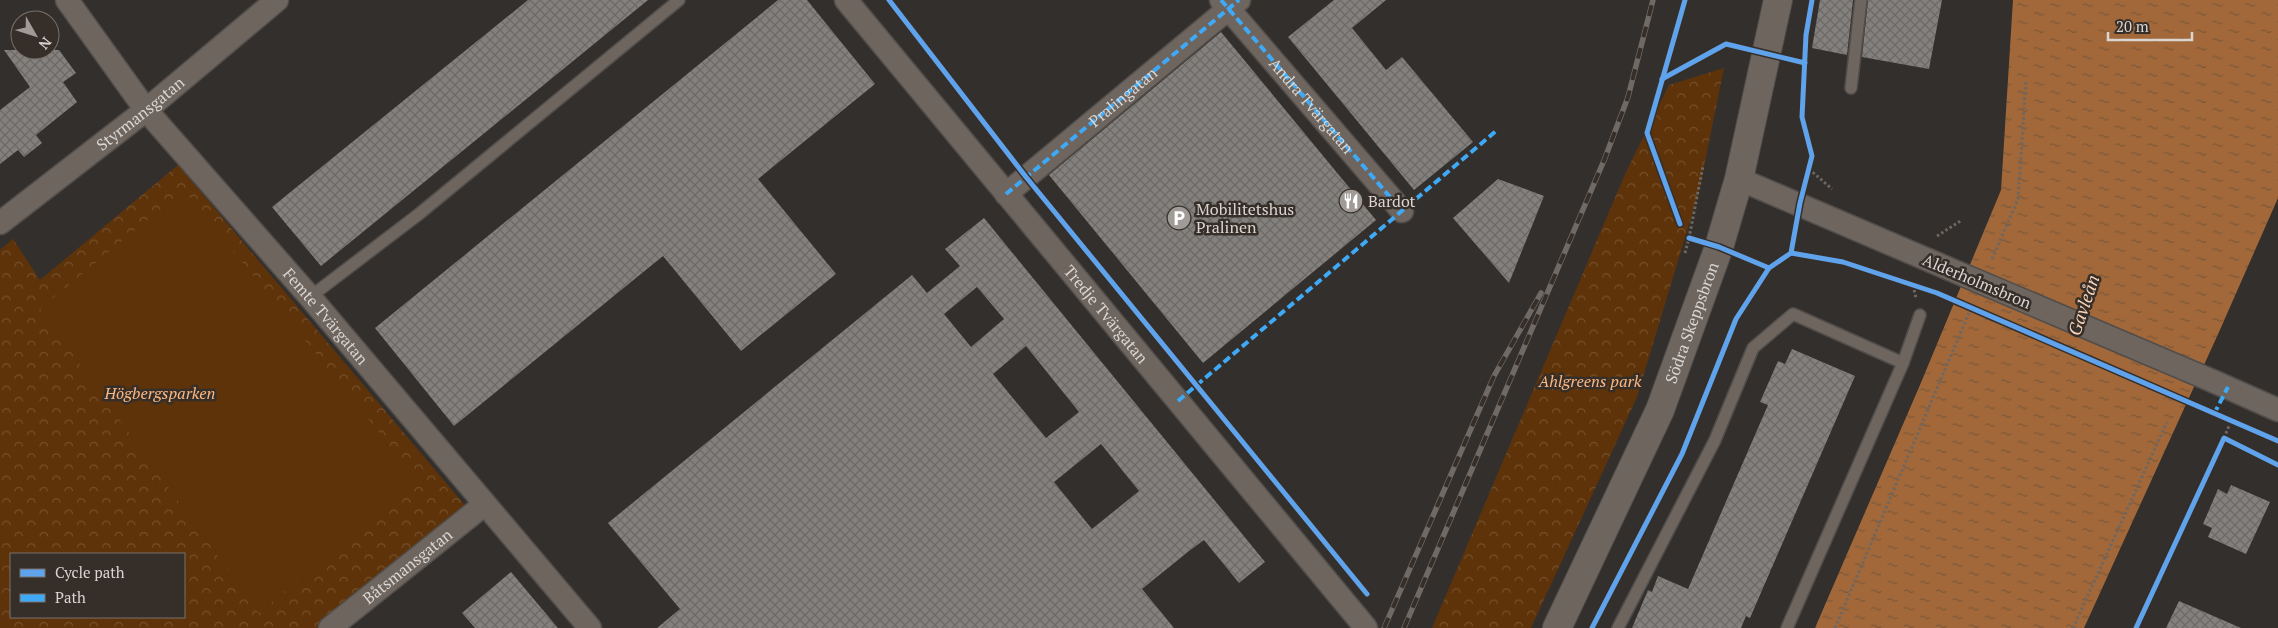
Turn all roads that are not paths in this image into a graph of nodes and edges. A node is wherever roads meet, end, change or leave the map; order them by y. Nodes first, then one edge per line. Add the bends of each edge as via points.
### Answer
1 (67, 0) edge
2 (277, 0) edge
3 (679, 0) edge
4 (846, 0) edge
5 (1778, 0) edge
6 (1861, 0) edge
7 (1229, 3) edge
8 (1851, 88) dead end
9 (146, 110) junction
10 (1740, 179) junction
11 (1006, 194) junction
12 (1402, 211) dead end
13 (0, 223) edge
14 (310, 297) junction
15 (1920, 316) dead end
16 (1903, 363) junction
17 (2278, 410) edge
18 (485, 504) junction
19 (330, 628) edge
20 (590, 628) edge
21 (1366, 628) edge
22 (1556, 628) edge
23 (1618, 628) edge
24 (1787, 628) edge

1 - 9 street, Femte Tvärgatan
2 - 9 street, Styrmansgatan
3 - 14 lane via 419,214
4 - 11 street, Tredje Tvärgatan
5 - 10 street, Södra Skeppsbron
6 - 8 lane
7 - 11 street, Pralingatan
7 - 12 street, Andra Tvärgatan
9 - 13 street, Styrmansgatan
9 - 14 street, Femte Tvärgatan
10 - 17 street, Alderholmsbron, bridge
10 - 22 street, Södra Skeppsbron via 1660,410
11 - 21 street, Tredje Tvärgatan
14 - 18 street, Femte Tvärgatan
15 - 16 lane
16 - 23 lane via 1793,314 1753,348 1715,440
16 - 24 lane
18 - 19 street, Båtsmansgatan
18 - 20 street, Femte Tvärgatan

